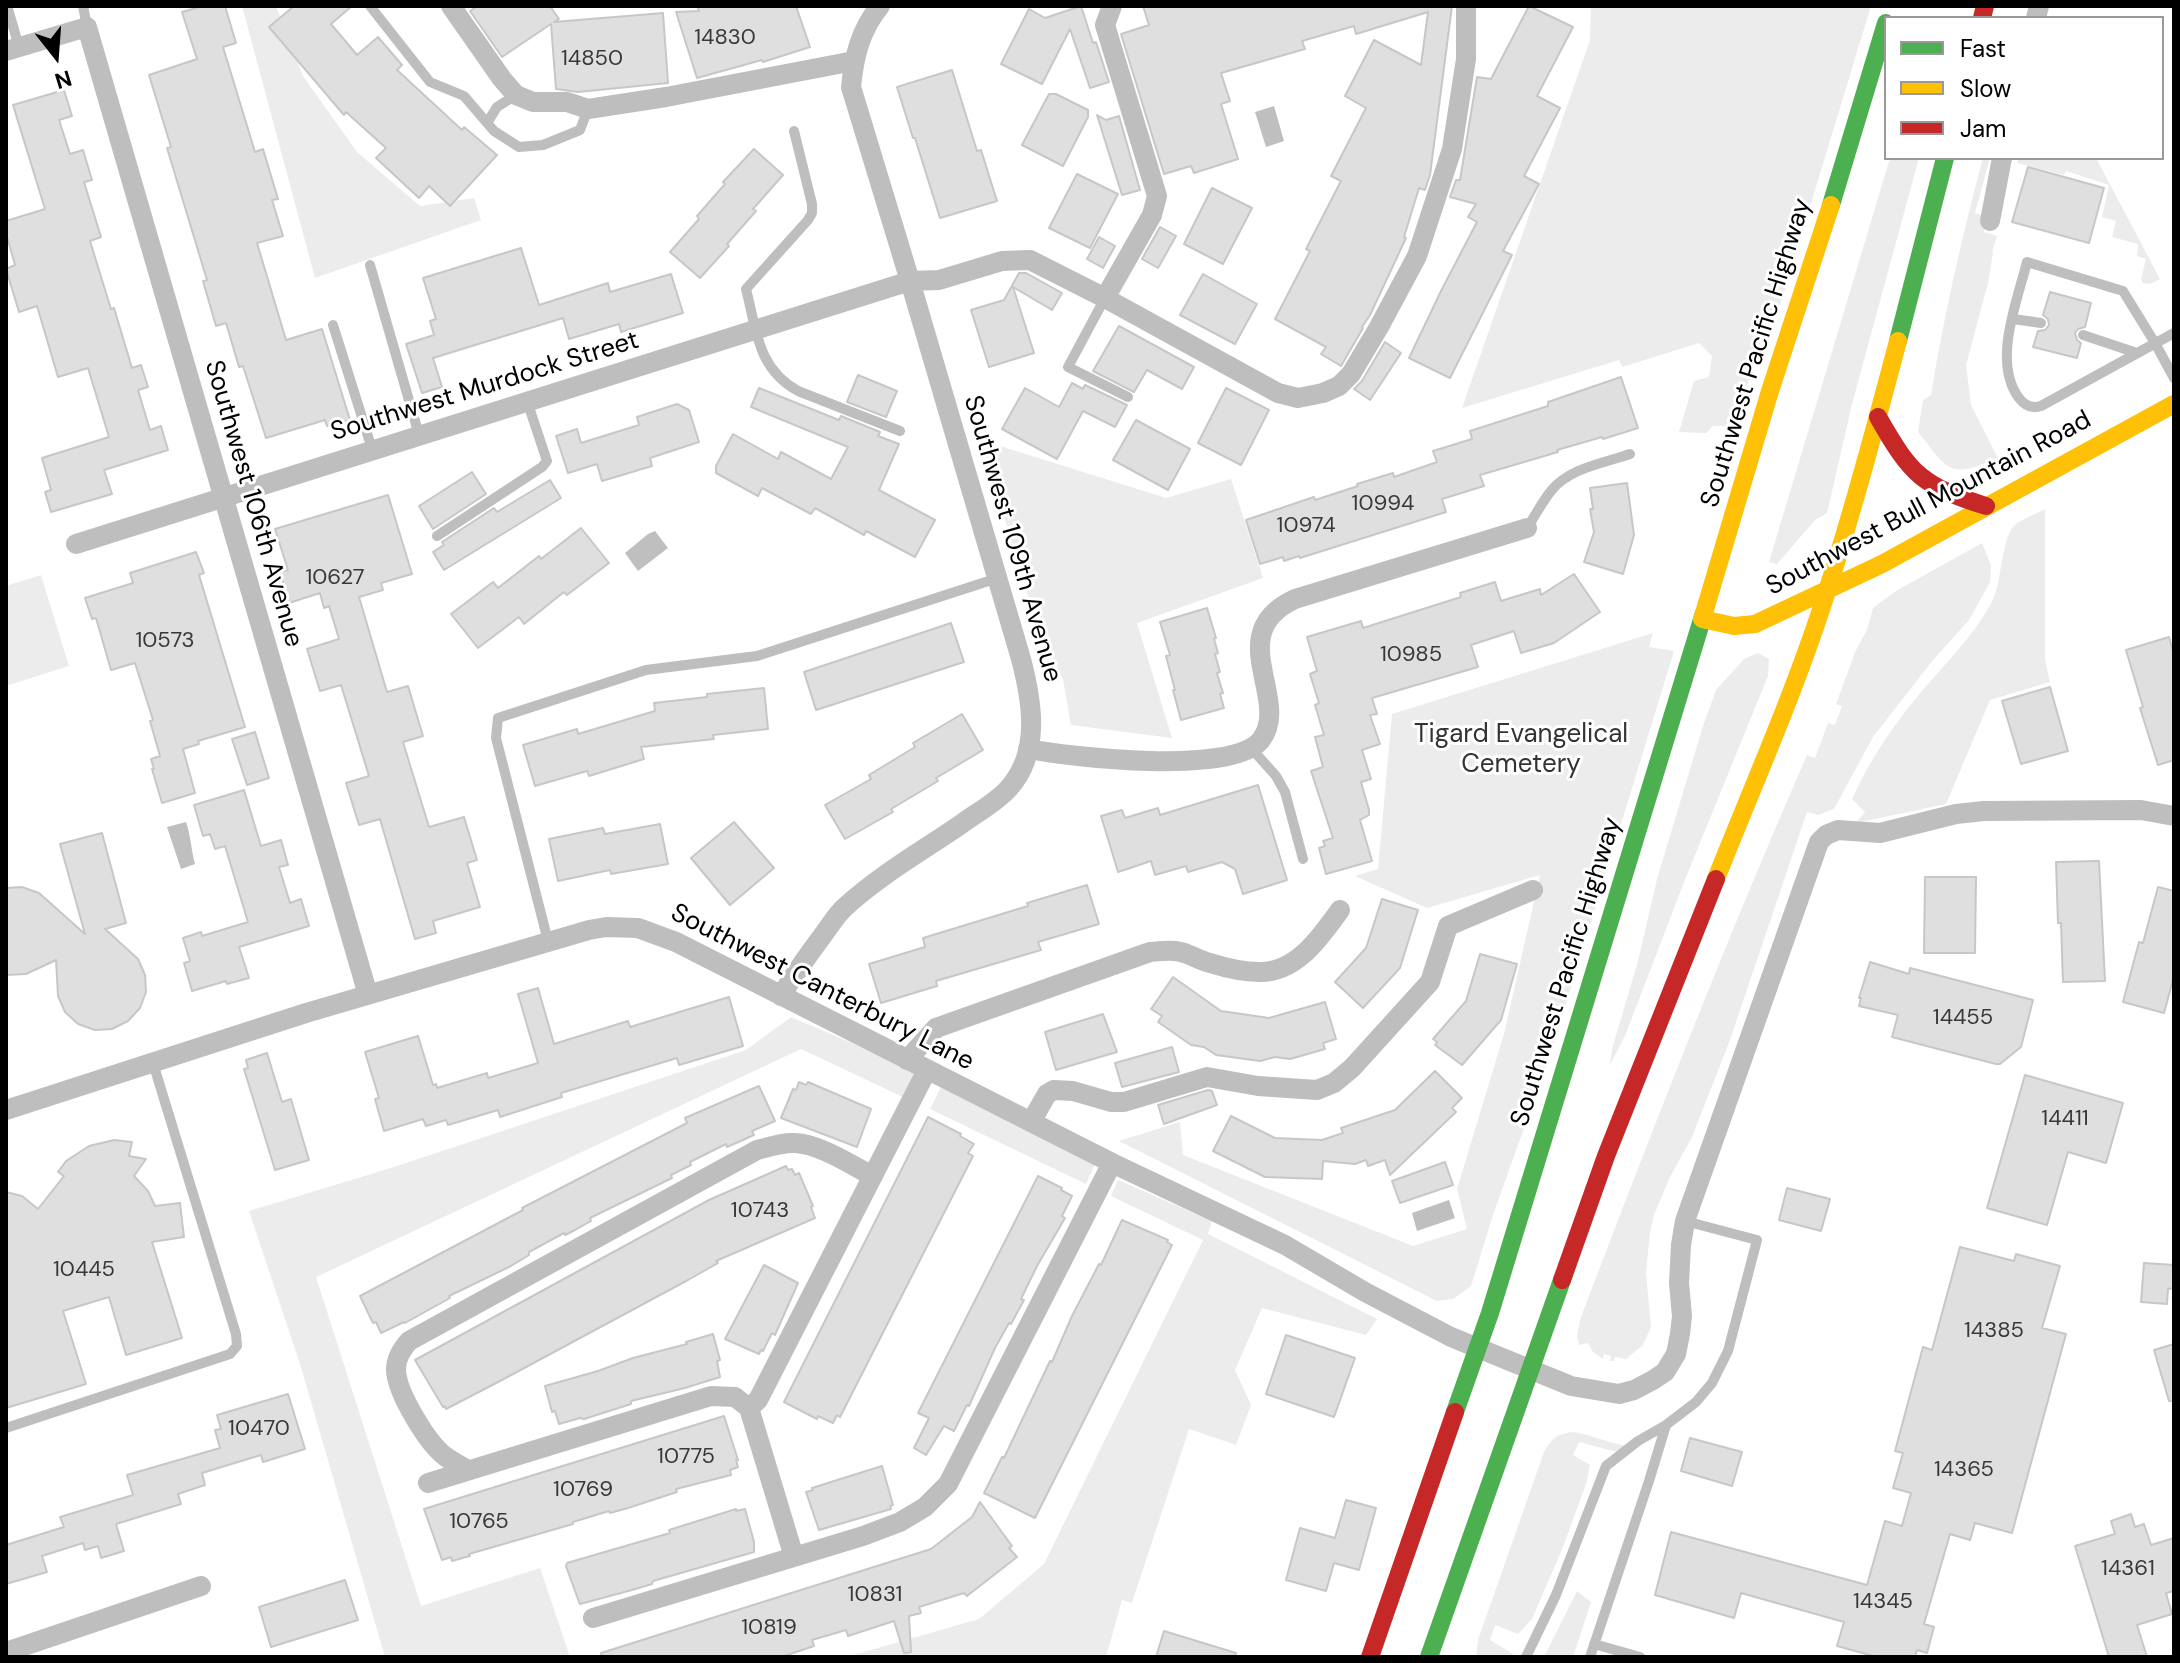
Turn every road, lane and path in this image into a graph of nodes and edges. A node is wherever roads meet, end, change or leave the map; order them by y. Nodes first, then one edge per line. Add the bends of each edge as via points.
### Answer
1 (83, 6) edge
2 (370, 6) edge
3 (451, 6) edge
4 (880, 6) edge
5 (1112, 6) edge
6 (1466, 6) edge
7 (6, 7) edge
8 (87, 27) junction
9 (1884, 31) edge
10 (12, 49) edge
11 (854, 61) junction
12 (516, 95) junction
13 (588, 109) junction
14 (487, 123) junction
15 (794, 131) dead end
16 (1944, 160) edge
17 (2002, 160) edge
18 (1990, 221) dead end
19 (370, 265) dead end
20 (910, 281) junction
21 (1105, 298) junction
22 (2013, 319) junction
23 (2041, 323) dead end
24 (333, 325) dead end
25 (757, 329) junction
26 (2174, 333) edge
27 (2083, 335) dead end
28 (2155, 343) junction
29 (2137, 353) junction
30 (2174, 378) edge
31 (1128, 397) dead end
32 (527, 401) junction
33 (2174, 404) edge
34 (1878, 417) junction
35 (900, 431) dead end
36 (419, 435) junction
37 (372, 449) junction
38 (1630, 454) dead end
39 (224, 497) junction
40 (1986, 506) junction
41 (1527, 528) joint
42 (437, 536) dead end
43 (76, 544) dead end
44 (998, 578) junction
45 (1828, 589) junction
46 (1702, 619) junction
47 (1251, 748) junction
48 (1028, 749) junction
49 (2174, 816) edge
50 (1303, 859) dead end
51 (1533, 890) dead end
52 (1340, 910) dead end
53 (548, 941) junction
54 (368, 995) junction
55 (781, 996) junction
56 (907, 1060) junction
57 (153, 1063) junction
58 (927, 1070) junction
59 (6, 1110) edge
60 (1031, 1122) junction
61 (1112, 1163) junction
62 (873, 1176) junction
63 (1685, 1221) junction
64 (1477, 1348) junction
65 (1529, 1370) junction
66 (749, 1408) junction
67 (1666, 1425) junction
68 (6, 1428) edge
69 (468, 1470) junction
70 (428, 1483) dead end
71 (794, 1557) junction
72 (201, 1586) dead end
73 (593, 1618) dead end
74 (1594, 1644) junction
75 (6, 1652) edge
76 (1370, 1657) edge
77 (1429, 1657) edge
78 (1526, 1657) edge
79 (1590, 1657) edge
80 (1640, 1657) edge

1 - 8 lane
2 - 14 lane via 430,82 464,96
3 - 12 street
4 - 11 street, Southwest 109th Avenue via 861,36
5 - 21 street via 1105,25 1157,196 1152,215
6 - 21 street, Southwest Murdock Street via 1466,59 1452,149 1417,256 1365,351 1339,386 1298,398 1278,393
7 - 10 lane
8 - 10 street
8 - 39 street, Southwest 106th Avenue
9 - 46 main road, Southwest Pacific Highway
11 - 13 street
11 - 20 street, Southwest 109th Avenue via 851,87
12 - 13 street
12 - 14 lane via 497,107
13 - 14 lane via 580,130 543,145 519,147
15 - 25 lane via 812,213 746,289
16 - 34 main road
17 - 18 street
19 - 36 lane
20 - 21 street, Southwest Murdock Street via 939,280 1002,261 1030,260
20 - 25 street, Southwest Murdock Street
20 - 44 street, Southwest 109th Avenue
21 - 31 lane via 1068,367
22 - 23 lane
22 - 28 lane via 2027,262 2123,291
22 - 29 lane via 2006,353 2009,377 2020,399 2034,408
24 - 37 lane
25 - 32 street, Southwest Murdock Street
25 - 35 lane via 766,363 784,383
26 - 28 lane
27 - 29 lane
28 - 29 lane
28 - 30 lane
32 - 36 street, Southwest Murdock Street
32 - 42 lane via 547,461
33 - 40 main road, Southwest Bull Mountain Road
34 - 40 main road via 1905,464 1922,481
34 - 45 main road
36 - 37 street, Southwest Murdock Street
37 - 39 street, Southwest Murdock Street
38 - 41 lane via 1565,478
39 - 43 street, Southwest Murdock Street
39 - 54 street, Southwest 106th Avenue
40 - 45 main road, Southwest Bull Mountain Road
41 - 47 street via 1276,609 1260,645 1266,730
44 - 48 street, Southwest 109th Avenue via 1030,694
44 - 53 lane via 757,656 646,670 498,718 496,738
45 - 46 main road, Southwest Bull Mountain Road via 1755,624
45 - 65 main road via 1611,1142
46 - 64 main road, Southwest Pacific Highway
47 - 48 street via 1213,760 1176,762
47 - 50 lane via 1285,792
48 - 55 street, Southwest 109th Avenue via 1010,787 988,806 842,909
49 - 63 street, Southwest Canterbury Lane via 2141,810 1984,811 1880,833 1838,830 1826,835 1816,849
51 - 60 street via 1448,926 1430,982 1334,1083 1317,1090 1207,1077 1124,1102 1054,1090
52 - 56 street via 1302,956 1284,966 1263,973 1207,963 1183,952 1150,952 936,1028
53 - 54 street, Southwest Canterbury Lane
53 - 55 street, Southwest Canterbury Lane via 606,927 638,928
54 - 57 street, Southwest Canterbury Lane
55 - 56 street, Southwest Canterbury Lane
56 - 58 street, Southwest Canterbury Lane
57 - 59 street, Southwest Canterbury Lane
57 - 68 lane via 237,1346 230,1354
58 - 60 street, Southwest Canterbury Lane
58 - 62 street
60 - 61 street, Southwest Canterbury Lane
61 - 64 street, Southwest Canterbury Lane via 1285,1245
61 - 71 street via 948,1484 900,1522
62 - 66 street via 758,1400
62 - 69 street via 797,1143 757,1150 409,1341 396,1369 401,1391 444,1456
63 - 65 street, Southwest Canterbury Lane via 1680,1334 1665,1372 1619,1394 1571,1386
63 - 67 lane via 1757,1240 1728,1351 1712,1383
64 - 65 street, Southwest Canterbury Lane
64 - 76 main road, Southwest Pacific Highway
65 - 77 main road
66 - 69 street via 735,1397 711,1396
66 - 71 street
67 - 74 lane
67 - 78 lane via 1606,1466
69 - 70 street
71 - 73 street
72 - 75 street
74 - 79 lane
74 - 80 lane

